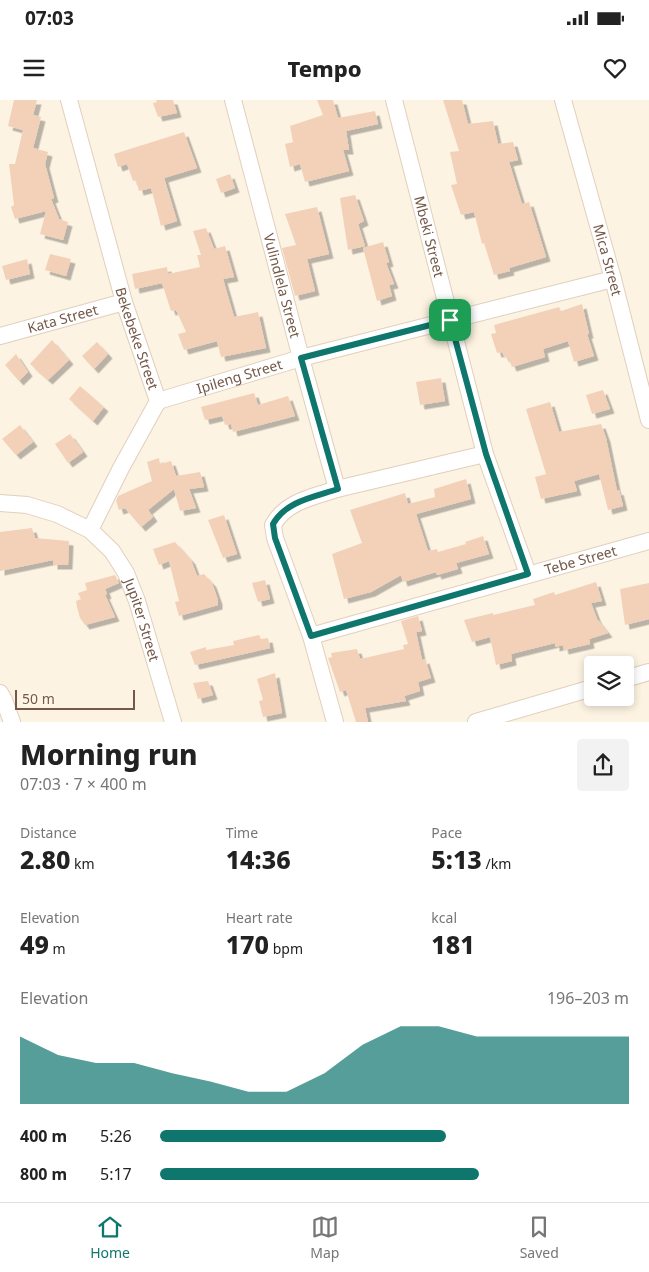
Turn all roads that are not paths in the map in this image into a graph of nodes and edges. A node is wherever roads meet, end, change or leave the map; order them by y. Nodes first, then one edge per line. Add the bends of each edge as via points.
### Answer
1 (69, 100) edge
2 (233, 100) edge
3 (394, 100) edge
4 (563, 100) edge
5 (613, 279) junction
6 (124, 302) junction
7 (450, 320) junction
8 (0, 336) edge
9 (301, 358) junction
10 (158, 401) junction
11 (649, 420) edge
12 (486, 454) junction
13 (338, 489) junction
14 (0, 503) edge
15 (90, 530) junction
16 (649, 540) edge
17 (528, 574) junction
18 (311, 636) junction
19 (649, 672) edge
20 (634, 676) edge
21 (584, 690) edge
22 (0, 693) edge
23 (12, 722) edge
24 (173, 722) edge
25 (335, 722) edge
26 (476, 722) edge

1 - 6 street, Bekebeke Street
2 - 9 street, Vulindlela Street
3 - 7 street, Mbeki Street
4 - 5 street, Mica Street
5 - 7 street, Ipileng Street
5 - 11 street, Mica Street
6 - 8 street, Kata Street
6 - 10 street, Bekebeke Street
7 - 9 street, Ipileng Street
7 - 12 street, Mbeki Street
9 - 10 street, Ipileng Street
9 - 13 street, Vulindlela Street
10 - 15 street, Bekebeke Street
12 - 13 street
12 - 17 street, Mbeki Street
13 - 18 street via 296,502 284,510 273,524 275,538
14 - 15 street via 27,505 57,514
15 - 24 street, Jupiter Street via 112,551 126,573
16 - 17 street, Tebe Street
17 - 18 street, Tebe Street
18 - 25 street
19 - 20 street
21 - 26 street
22 - 23 street

